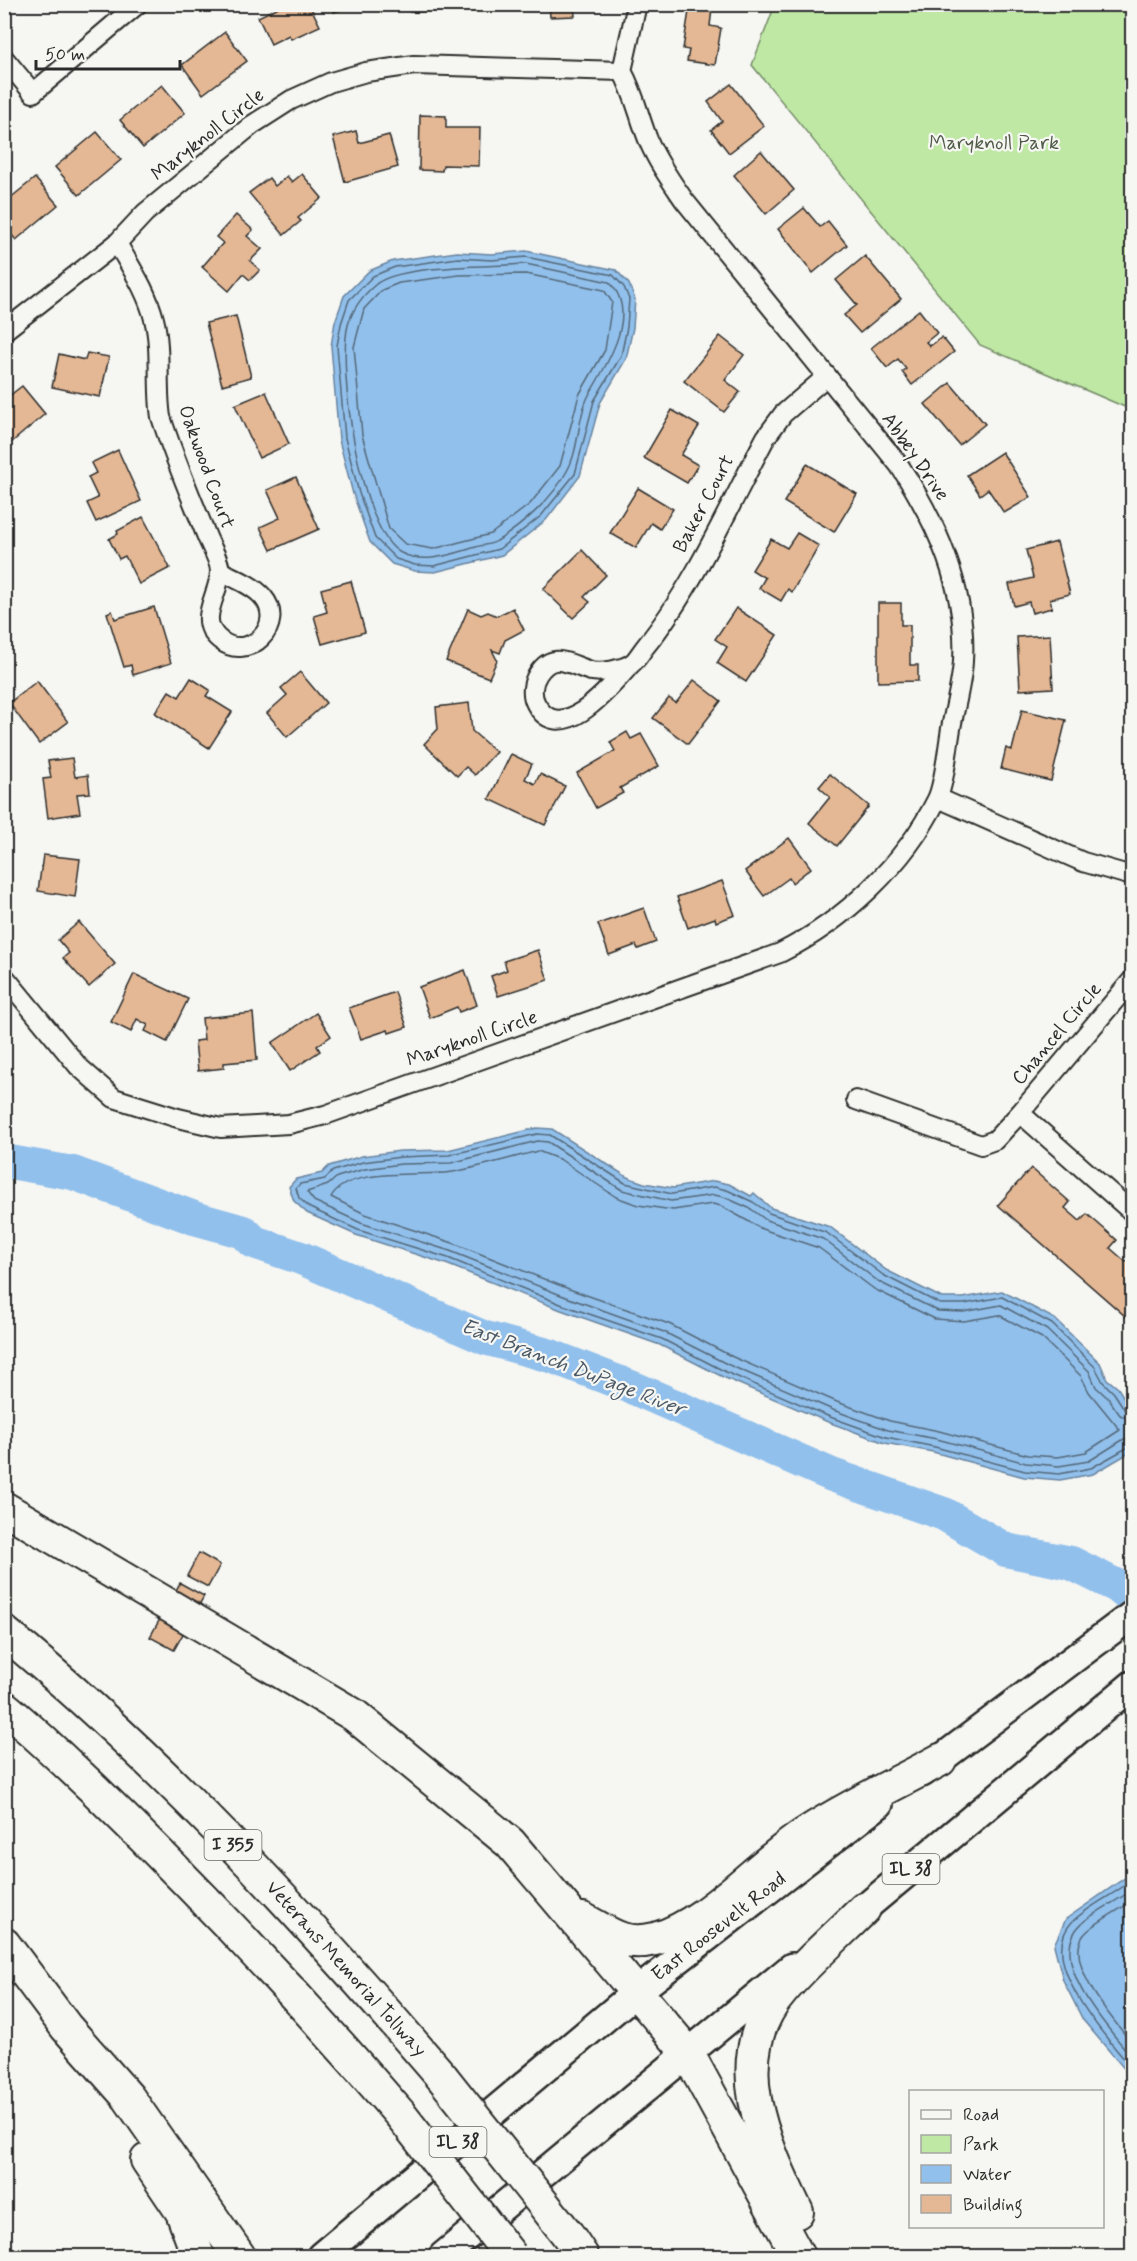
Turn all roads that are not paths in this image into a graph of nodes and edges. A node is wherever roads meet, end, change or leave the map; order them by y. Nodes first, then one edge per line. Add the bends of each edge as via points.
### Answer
1 (138, 4) edge
2 (636, 4) edge
3 (4, 58) edge
4 (622, 71) junction
5 (117, 243) junction
6 (4, 331) edge
7 (827, 376) junction
8 (220, 571) dead end
9 (632, 663) junction
10 (938, 798) junction
11 (1132, 876) edge
12 (4, 976) edge
13 (1132, 980) edge
14 (856, 1100) dead end
15 (1020, 1113) junction
16 (1132, 1212) edge
17 (4, 1509) edge
18 (1132, 1616) edge
19 (4, 1632) edge
20 (1132, 1684) edge
21 (4, 1707) edge
22 (940, 1760) junction
23 (864, 1909) junction
24 (567, 1910) junction
25 (4, 1944) edge
26 (635, 1993) junction
27 (66, 2027) junction
28 (687, 2052) junction
29 (575, 2246) edge
30 (198, 2256) edge
31 (239, 2256) edge
32 (321, 2256) edge
33 (443, 2256) edge
34 (511, 2256) edge
35 (798, 2256) edge
36 (817, 2256) edge

1 - 3 street via 33,93
2 - 4 street
4 - 5 street, Maryknoll Circle via 414,65 331,82 291,100 252,125 145,213
4 - 7 street, Abbey Drive via 634,93 649,142 668,177
5 - 6 street, Maryknoll Circle
5 - 8 street, Oakwood Court via 146,293 155,320 161,417
7 - 9 street, Baker Court via 783,414 766,437 662,626
7 - 10 street, Abbey Drive via 921,498 952,570 960,610 963,662
9 - 9 street, Baker Court via 608,671 591,671 569,661 550,663 536,676 535,704 549,717 567,720 577,716
10 - 11 street via 1083,862
10 - 12 street, Maryknoll Circle via 891,867 861,899 788,950 325,1115 289,1124 221,1128 114,1098 78,1066
13 - 15 street, Chancel Circle
14 - 15 street via 981,1145 995,1140
15 - 16 street, Chancel Circle
17 - 24 highway via 354,1715 510,1844
18 - 22 main road, East Roosevelt Road / IL 38
19 - 29 highway, Veterans Memorial Tollway / I 355, bridge via 65,1682 279,1891 442,2077
20 - 23 main road, IL 38
21 - 34 highway, I 355, bridge via 145,1837 236,1929 400,2114
22 - 24 highway via 806,1832 674,1932 653,1939 623,1941
22 - 26 main road, East Roosevelt Road / IL 38 via 836,1835
23 - 28 main road, IL 38
23 - 36 highway via 781,1991 762,2020 752,2064 752,2095 760,2125 773,2163
24 - 26 highway
25 - 27 highway
26 - 28 highway
26 - 32 main road, East Roosevelt Road / IL 38
27 - 30 highway via 111,2105 182,2212
27 - 31 highway via 128,2097
28 - 33 main road, IL 38
28 - 35 highway

